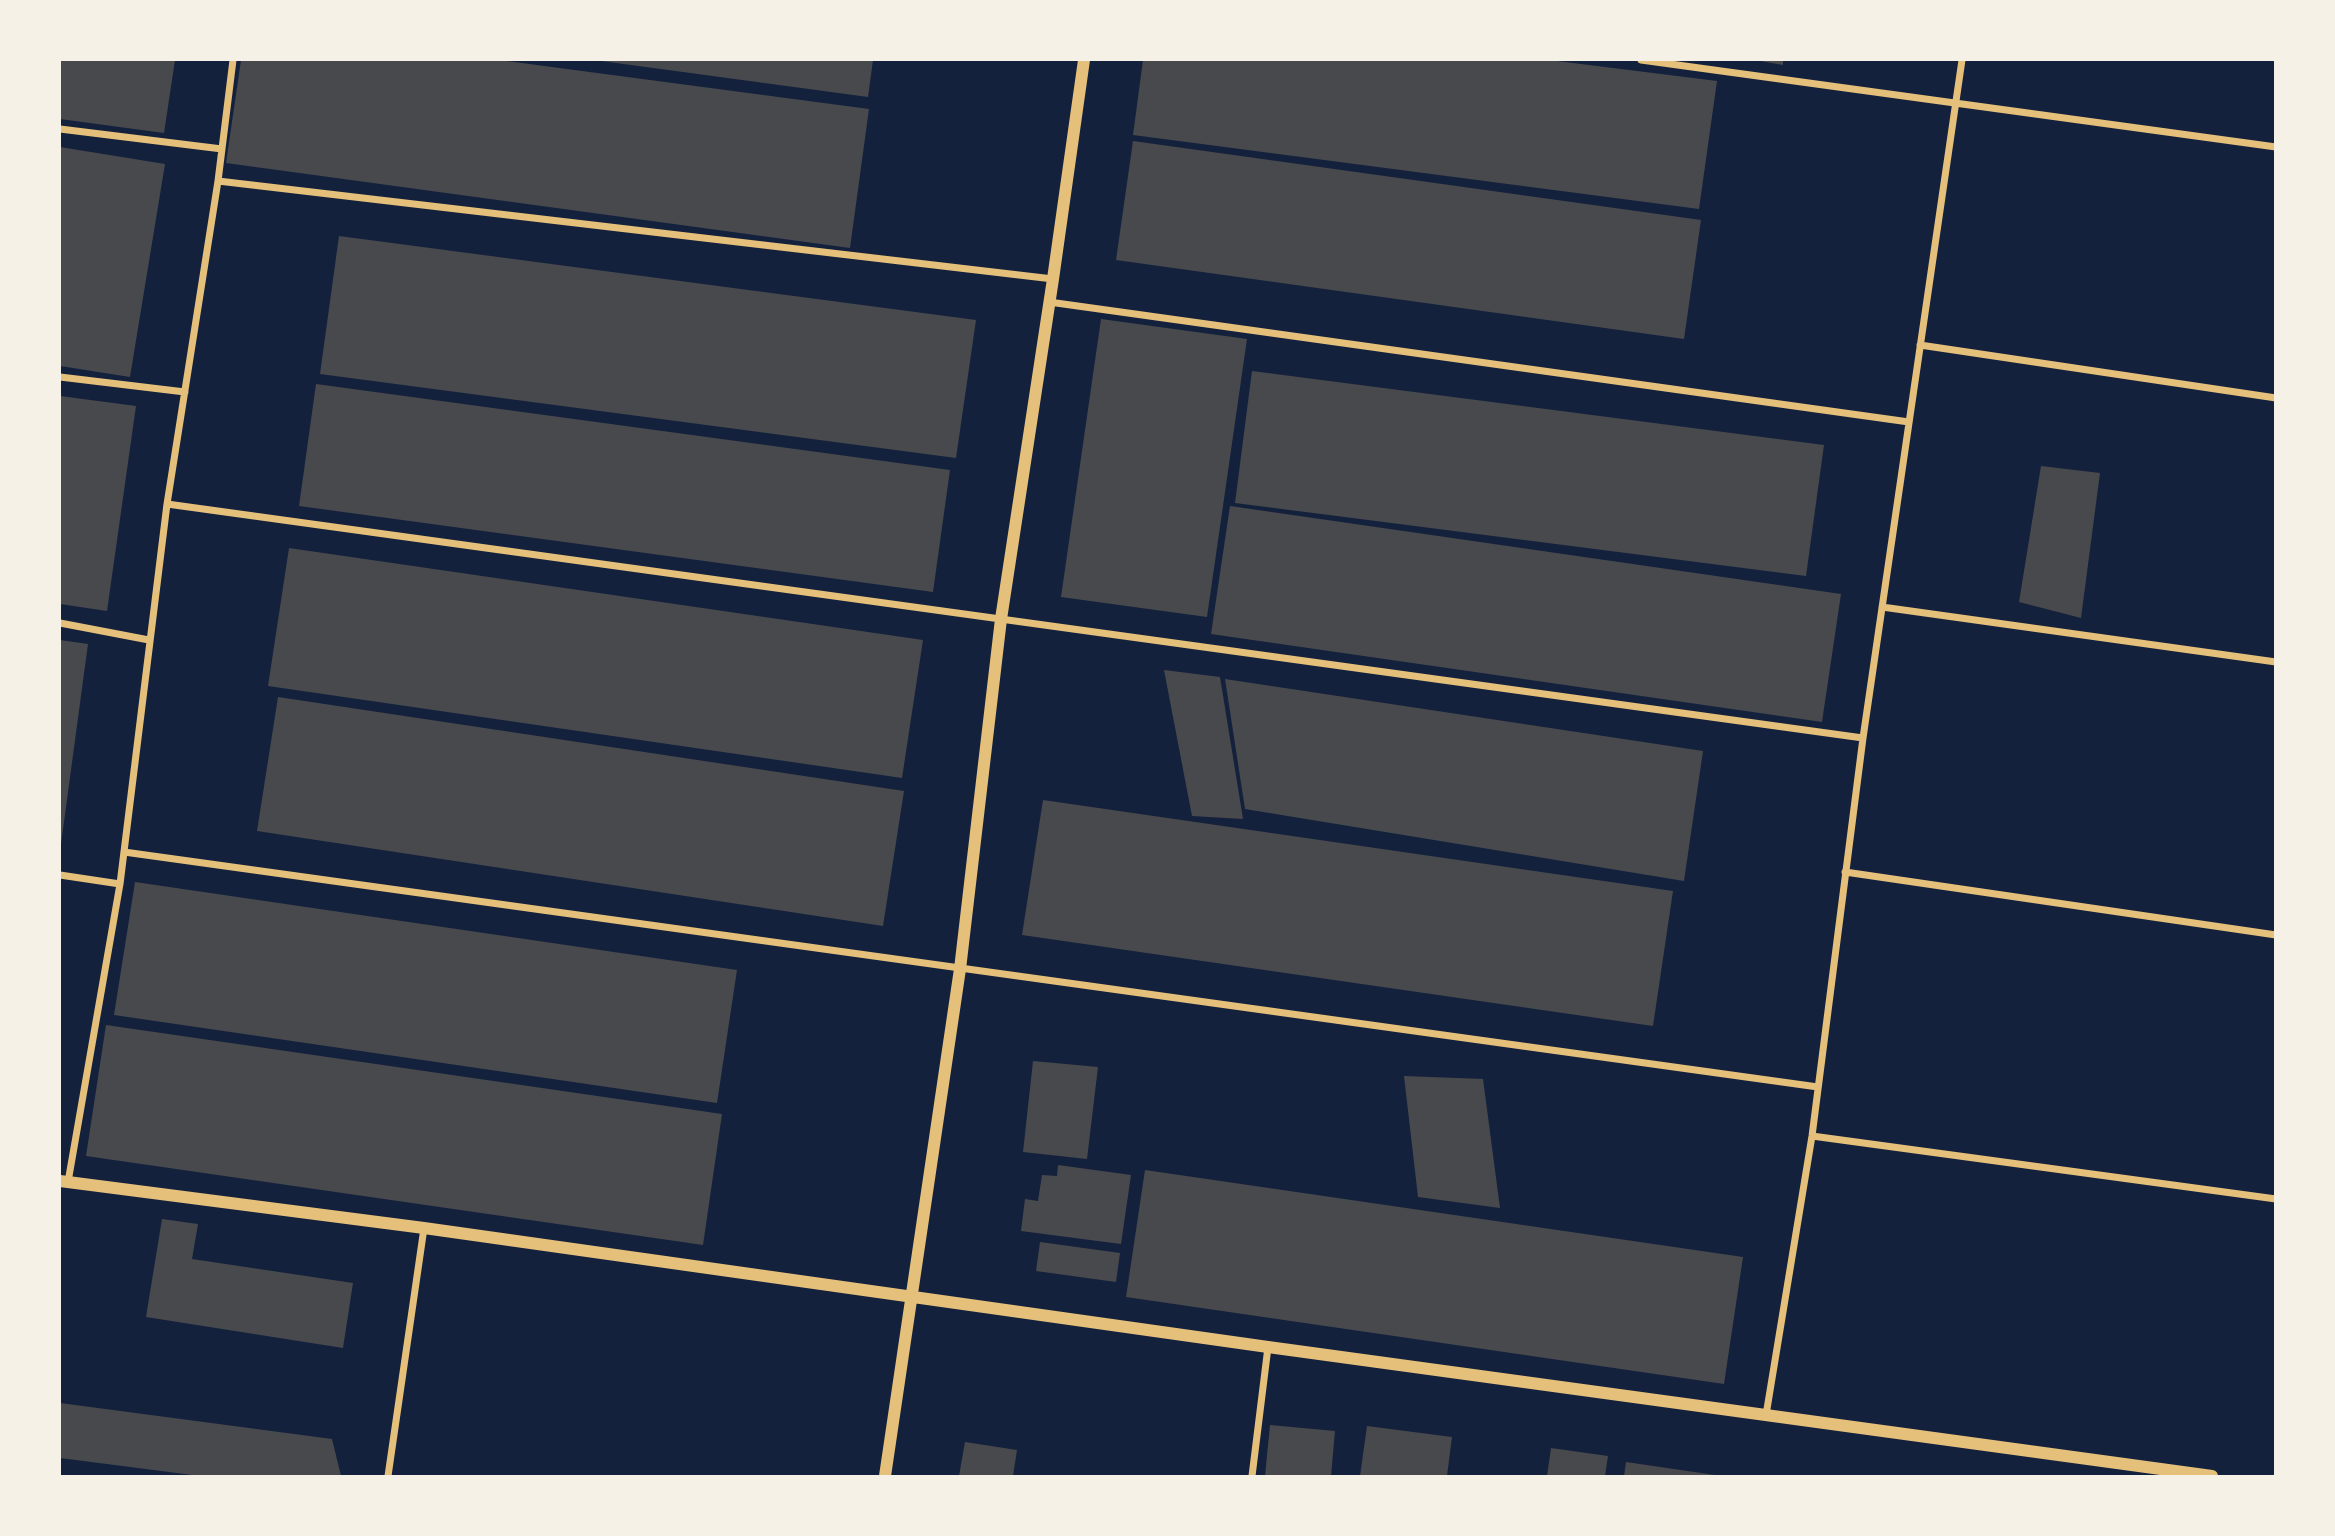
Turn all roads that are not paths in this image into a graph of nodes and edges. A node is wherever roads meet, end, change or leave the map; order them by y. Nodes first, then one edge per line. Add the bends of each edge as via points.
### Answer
1 (233, 60) edge
2 (1084, 60) edge
3 (1640, 60) edge
4 (1962, 60) edge
5 (1955, 103) junction
6 (60, 129) edge
7 (2276, 147) edge
8 (222, 149) junction
9 (218, 181) junction
10 (1053, 279) junction
11 (1049, 302) junction
12 (1920, 345) junction
13 (60, 377) edge
14 (185, 392) junction
15 (2276, 398) edge
16 (1909, 422) junction
17 (167, 504) junction
18 (1882, 607) junction
19 (1001, 619) junction
20 (60, 623) edge
21 (149, 640) junction
22 (2276, 662) edge
23 (1863, 738) junction
24 (124, 852) junction
25 (1845, 872) junction
26 (60, 875) edge
27 (120, 884) junction
28 (2276, 935) edge
29 (960, 969) junction
30 (1818, 1087) junction
31 (1812, 1136) junction
32 (64, 1181) edge
33 (2276, 1199) edge
34 (424, 1228) junction
35 (911, 1297) junction
36 (1268, 1348) junction
37 (1766, 1415) junction
38 (2162, 1473) edge
39 (388, 1476) edge
40 (885, 1476) edge
41 (1252, 1476) edge
42 (2212, 1476) edge

1 - 8 street
2 - 10 street
3 - 5 street
4 - 5 street
5 - 7 street
5 - 12 street
6 - 8 street
8 - 9 street
9 - 10 street
9 - 14 street
10 - 11 street
11 - 16 street
11 - 19 street
12 - 15 street
12 - 16 street
13 - 14 street
14 - 17 street
16 - 18 street
17 - 19 street
17 - 21 street
18 - 22 street
18 - 23 street
19 - 23 street
19 - 29 street
20 - 21 street
21 - 24 street
23 - 25 street
24 - 27 street
24 - 29 street
25 - 28 street
25 - 30 street
26 - 27 street
27 - 32 street
29 - 30 street
29 - 35 street
30 - 31 street
31 - 33 street
31 - 37 street
32 - 34 street
34 - 35 street
34 - 39 street
35 - 36 street
35 - 40 street
36 - 37 street
36 - 41 street
37 - 38 street
38 - 42 street

